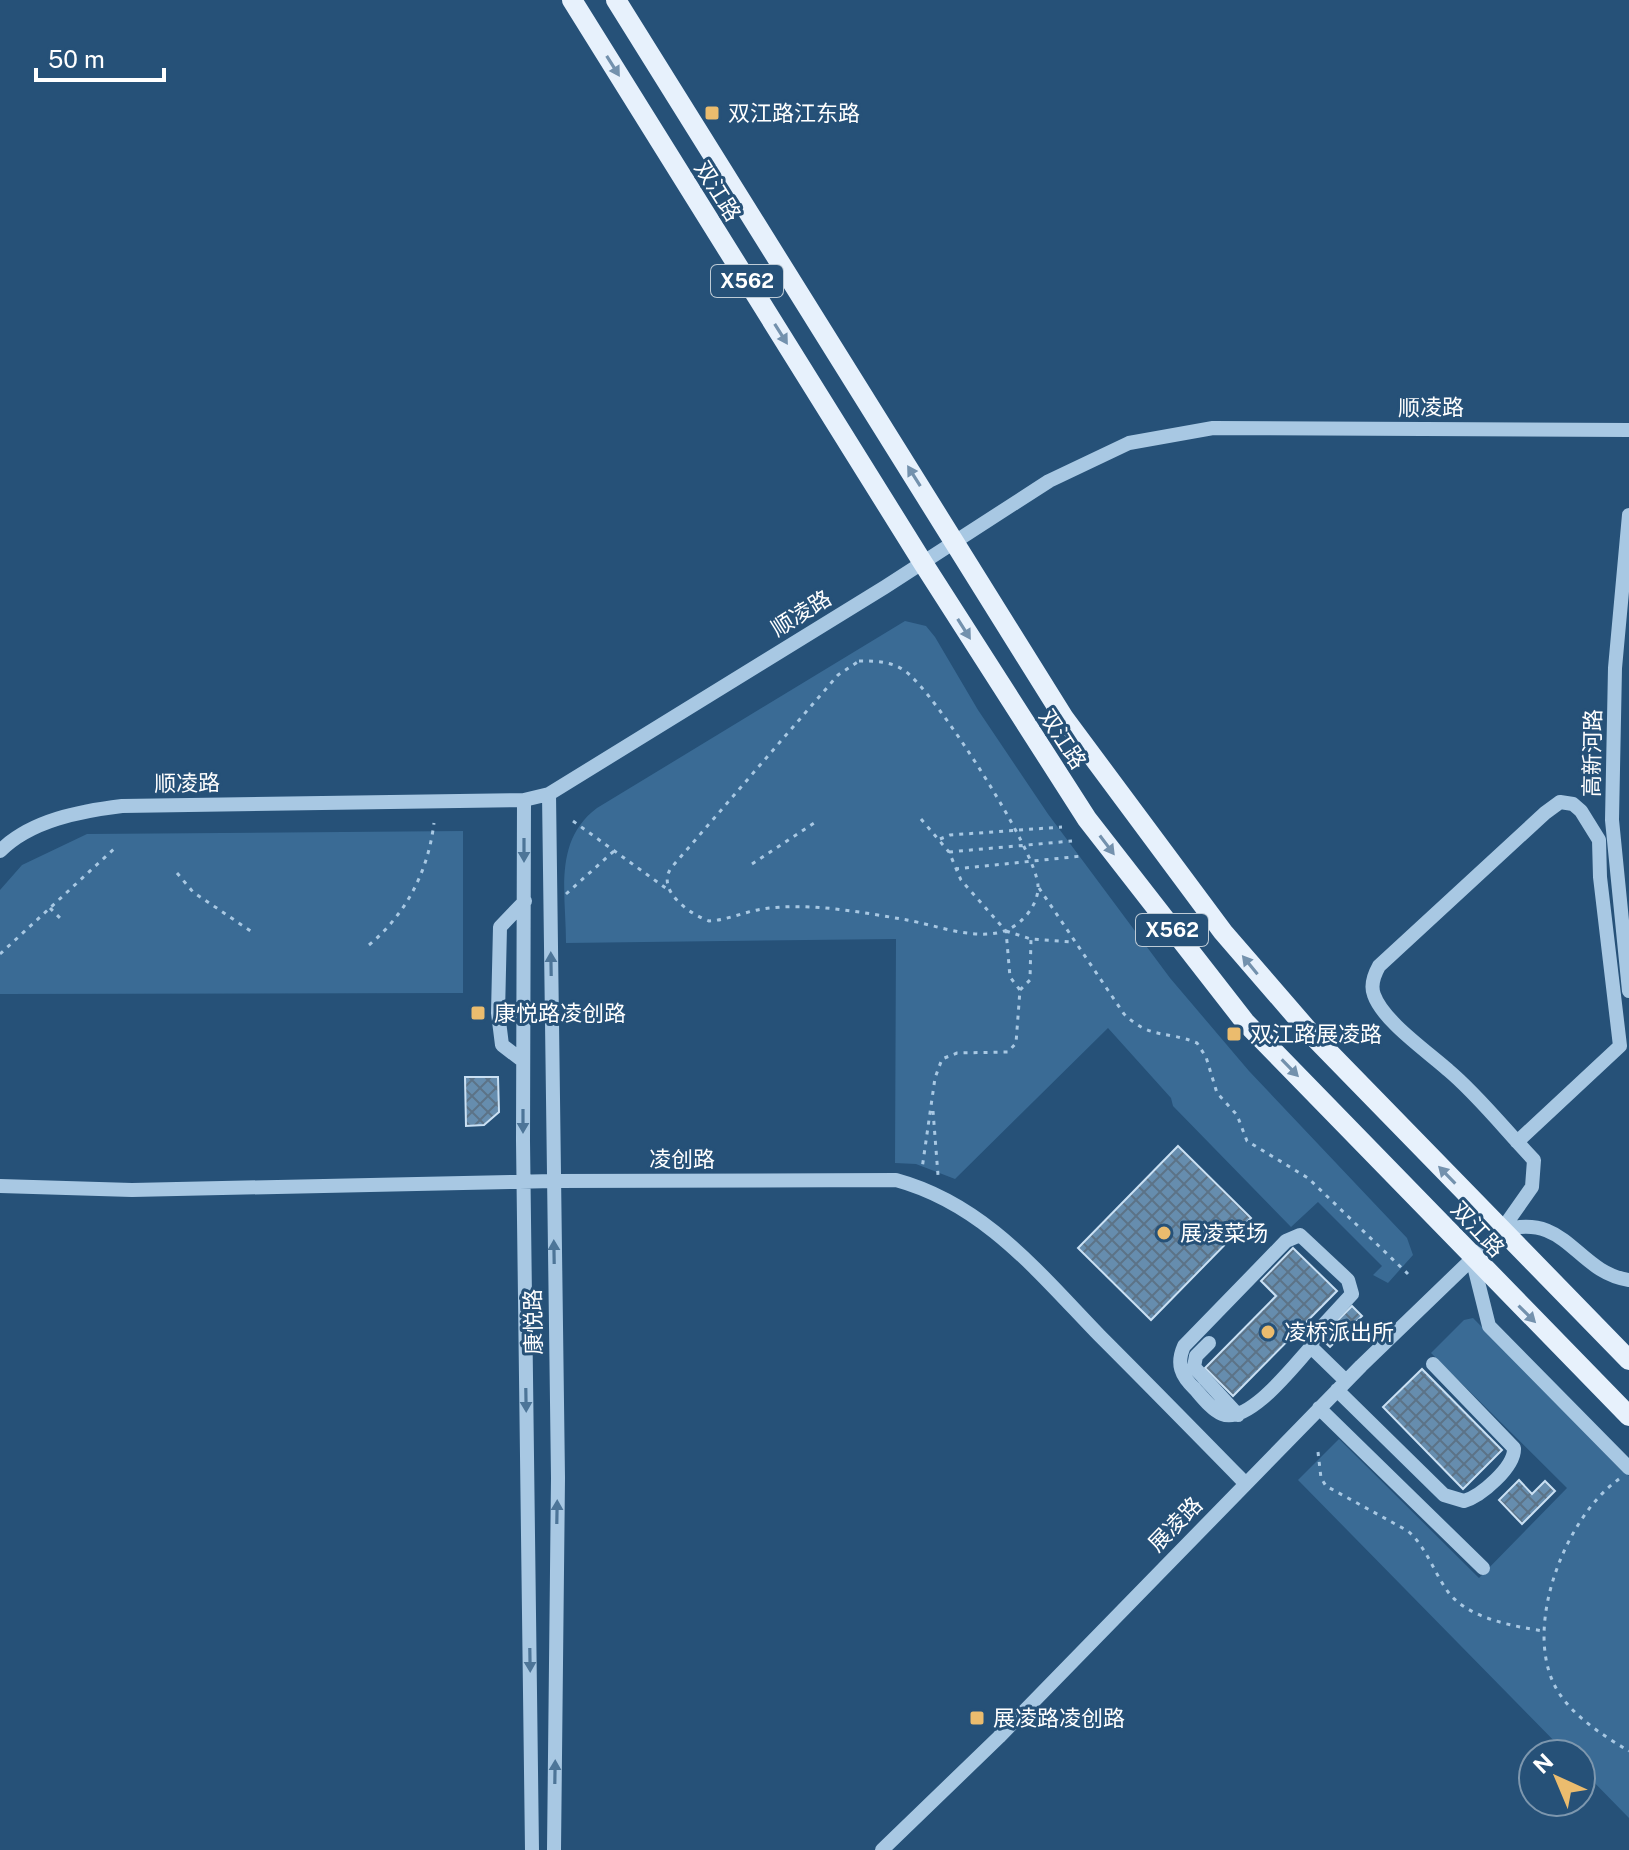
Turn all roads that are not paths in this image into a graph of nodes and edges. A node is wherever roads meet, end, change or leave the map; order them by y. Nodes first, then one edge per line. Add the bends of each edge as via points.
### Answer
1 (572, 0) edge
2 (616, 0) edge
3 (1629, 430) edge
4 (1629, 515) edge
5 (956, 542) junction
6 (923, 563) junction
7 (549, 794) junction
8 (524, 800) junction
9 (0, 851) edge
10 (525, 901) junction
11 (1629, 991) edge
12 (523, 1061) junction
13 (1517, 1142) junction
14 (554, 1181) junction
15 (524, 1182) junction
16 (0, 1186) edge
17 (1501, 1231) junction
18 (1472, 1258) junction
19 (1629, 1280) edge
20 (1209, 1343) dead end
21 (1311, 1347) junction
22 (1629, 1360) edge
23 (1433, 1364) dead end
24 (1341, 1386) junction
25 (1319, 1408) junction
26 (1238, 1415) junction
27 (1629, 1416) edge
28 (1629, 1470) edge
29 (1245, 1483) junction
30 (1483, 1568) dead end
31 (532, 1850) edge
32 (554, 1850) edge
33 (882, 1850) edge

1 -> 6 main road, 双江路 / X562
5 -> 2 main road, 双江路 / X562
3 - 5 street, 顺凌路 via 1213,428 1129,443 1049,481
4 - 11 street, 高新河路 via 1615,668 1612,820
5 - 6 street, 顺凌路
17 -> 5 main road, 双江路 / X562 via 1313,1036 1223,932 1064,718
6 - 7 street, 顺凌路
6 -> 18 main road, 双江路 / X562 via 1087,819 1207,976
7 - 8 street, 顺凌路
14 -> 7 street, 康悦路
8 - 9 street, 顺凌路 via 122,806 42,825
8 -> 10 street, 康悦路
10 - 12 street, 康悦路
10 - 12 street via 500,927 498,1013 502,1045
12 -> 15 street, 康悦路
13 - 13 street via 1382,1007 1374,995 1373,978 1379,966 1560,802 1573,804 1599,840 1620,1046
13 - 17 street, 展凌路 via 1534,1160 1536,1171 1532,1187
14 - 15 street, 凌创路
14 - 29 street, 凌创路 via 896,1180 929,1189 1004,1238
32 -> 14 street, 康悦路
15 - 16 street, 凌创路 via 132,1190
15 -> 31 street, 康悦路
17 - 18 street, 展凌路
17 - 19 street via 1518,1226 1555,1232 1600,1271
17 - 22 main road, 双江路 / X562
18 - 24 street, 展凌路
18 -> 27 main road, 双江路 / X562
18 - 28 street via 1489,1326
20 - 26 street via 1196,1356 1194,1367
21 - 24 street
21 - 26 street via 1255,1405
21 - 26 street via 1316,1333 1347,1302 1352,1287 1300,1235 1286,1241 1180,1355 1183,1374 1208,1403 1218,1413
23 - 24 street via 1514,1448 1512,1461 1480,1494 1464,1501 1444,1495
24 - 25 street, 展凌路
25 - 29 street, 展凌路
25 - 30 street
29 - 33 street, 展凌路

